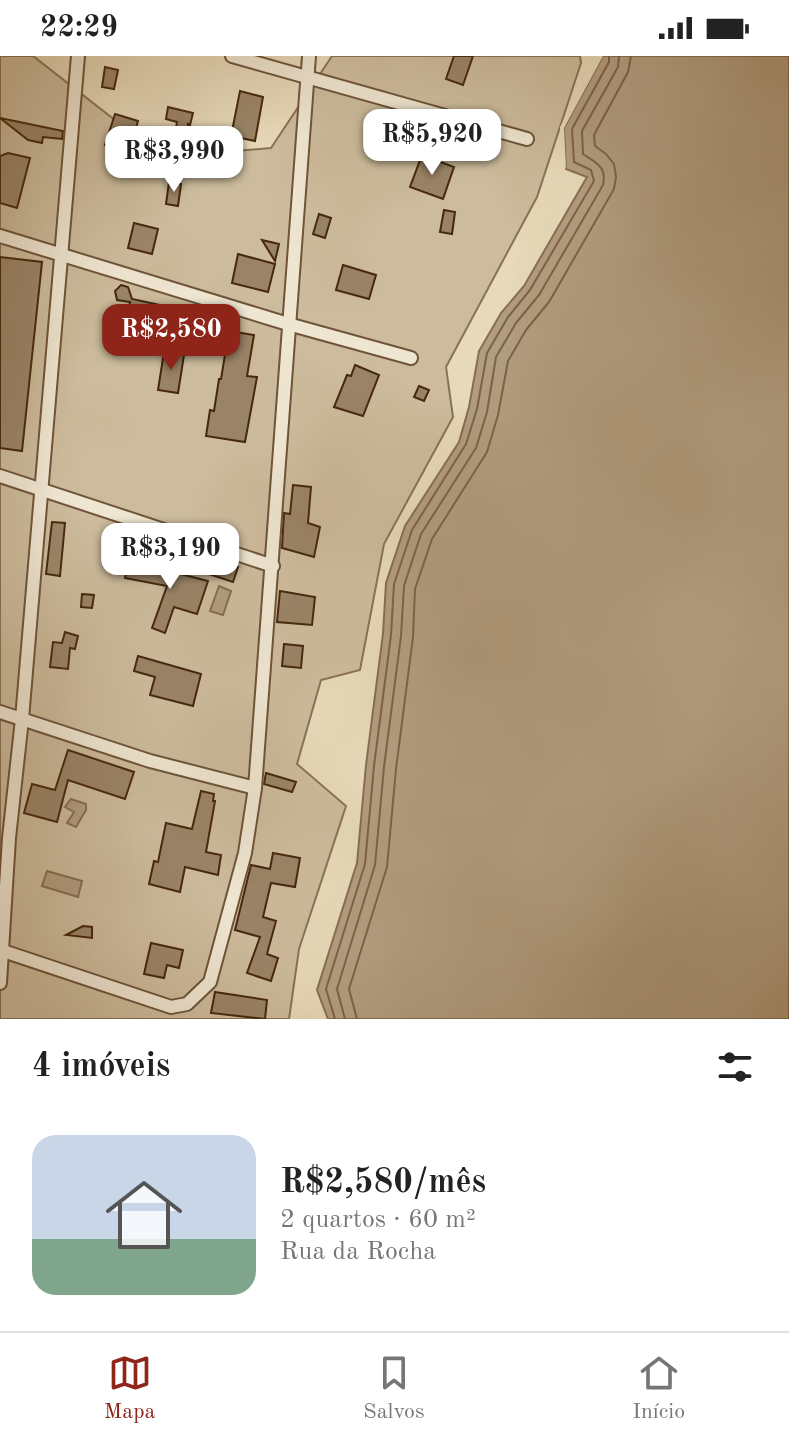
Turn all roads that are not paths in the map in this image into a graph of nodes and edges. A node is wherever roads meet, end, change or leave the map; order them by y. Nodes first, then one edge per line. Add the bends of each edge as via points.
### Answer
1 (78, 56) edge
2 (232, 56) edge
3 (309, 56) edge
4 (307, 79) junction
5 (527, 139) dead end
6 (0, 236) edge
7 (62, 253) junction
8 (288, 324) junction
9 (411, 358) dead end
10 (0, 476) edge
11 (42, 490) junction
12 (273, 566) junction
13 (0, 712) edge
14 (22, 719) junction
15 (255, 788) junction
16 (1, 950) edge
17 (0, 983) edge

1 - 7 street
2 - 4 street
3 - 4 street
4 - 5 street
4 - 8 street
6 - 7 street
7 - 8 street
7 - 11 street
8 - 9 street
8 - 12 street
10 - 11 street
11 - 12 street
11 - 14 street
12 - 15 street
13 - 14 street
14 - 15 street
14 - 16 street
15 - 16 street via 245,853 210,982 187,1004 171,1007
16 - 17 street

